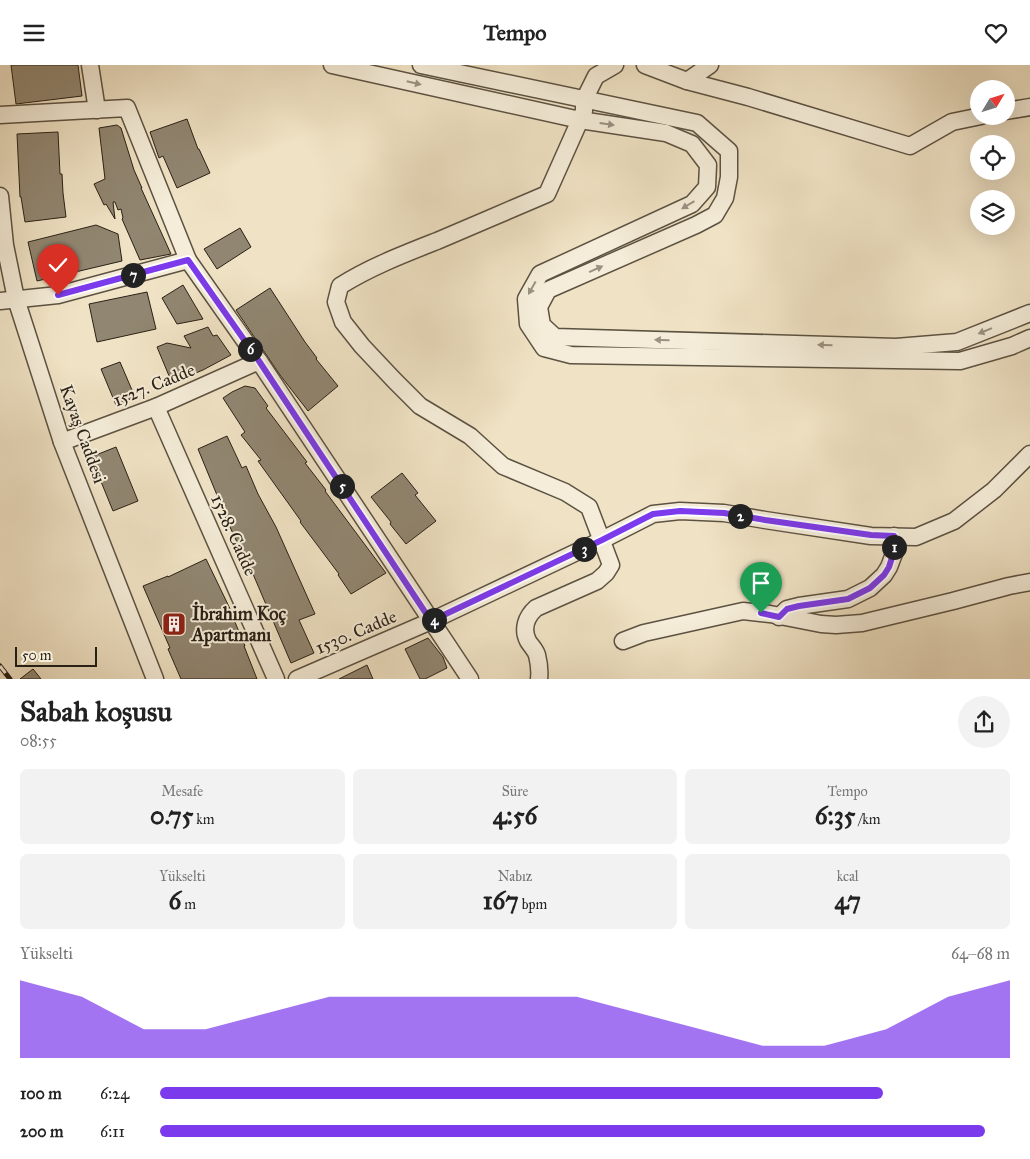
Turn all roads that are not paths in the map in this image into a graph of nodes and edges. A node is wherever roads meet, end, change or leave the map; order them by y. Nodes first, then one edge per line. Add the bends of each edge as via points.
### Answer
1 (90, 65) edge
2 (332, 65) edge
3 (421, 65) edge
4 (615, 65) edge
5 (645, 65) edge
6 (710, 65) edge
7 (687, 81) junction
8 (584, 100) junction
9 (1030, 107) edge
10 (1015, 110) edge
11 (97, 111) junction
12 (0, 115) edge
13 (970, 118) edge
14 (580, 120) junction
15 (0, 196) edge
16 (188, 260) junction
17 (8, 300) edge
18 (1030, 313) edge
19 (1030, 338) edge
20 (259, 361) junction
21 (156, 407) junction
22 (62, 442) junction
23 (1030, 454) edge
24 (894, 536) junction
25 (602, 540) junction
26 (1030, 581) edge
27 (779, 617) junction
28 (431, 621) junction
29 (623, 641) dead end
30 (155, 679) edge
31 (276, 679) edge
32 (297, 679) edge
33 (470, 679) edge
34 (539, 679) edge

1 - 11 street
2 -> 14 street
3 - 8 street
4 - 8 street via 596,76
5 - 7 street
6 - 7 street
7 - 13 street via 910,146 952,122
8 - 14 street
18 -> 8 street via 957,342 896,347 555,337 542,325 539,307 548,290 715,215 725,197 729,177 729,151 697,123
9 - 10 street
11 - 12 street
11 - 16 street via 127,108
14 -> 19 street via 666,133 692,144 708,165 708,187 692,204 540,274 526,299 528,324 544,348 570,355 960,361
14 - 25 street via 547,194 358,275 340,286 336,301 343,322 362,346 420,406 470,436 503,466 565,492 589,507
15 - 17 street, Kayaş Caddesi
16 - 17 street via 58,295
16 - 20 street
17 - 22 street, Kayaş Caddesi
20 - 21 street, 1527. Cadde
20 - 28 street
21 - 22 street, 1527. Cadde
21 - 31 street, 1528. Cadde
22 - 30 street, Kayaş Caddesi
23 - 24 street, 1530. Cadde via 994,490 954,521 916,537
24 - 25 street, 1530. Cadde via 724,513 680,511 653,514
24 - 27 street via 889,567 870,588 848,599 787,609
25 - 28 street, 1530. Cadde
25 - 34 street via 611,565 602,577 536,608 526,620 527,639 536,654
26 - 27 street via 856,624 821,624
27 - 29 street via 752,611 734,612
28 - 32 street, 1530. Cadde
28 - 33 street

